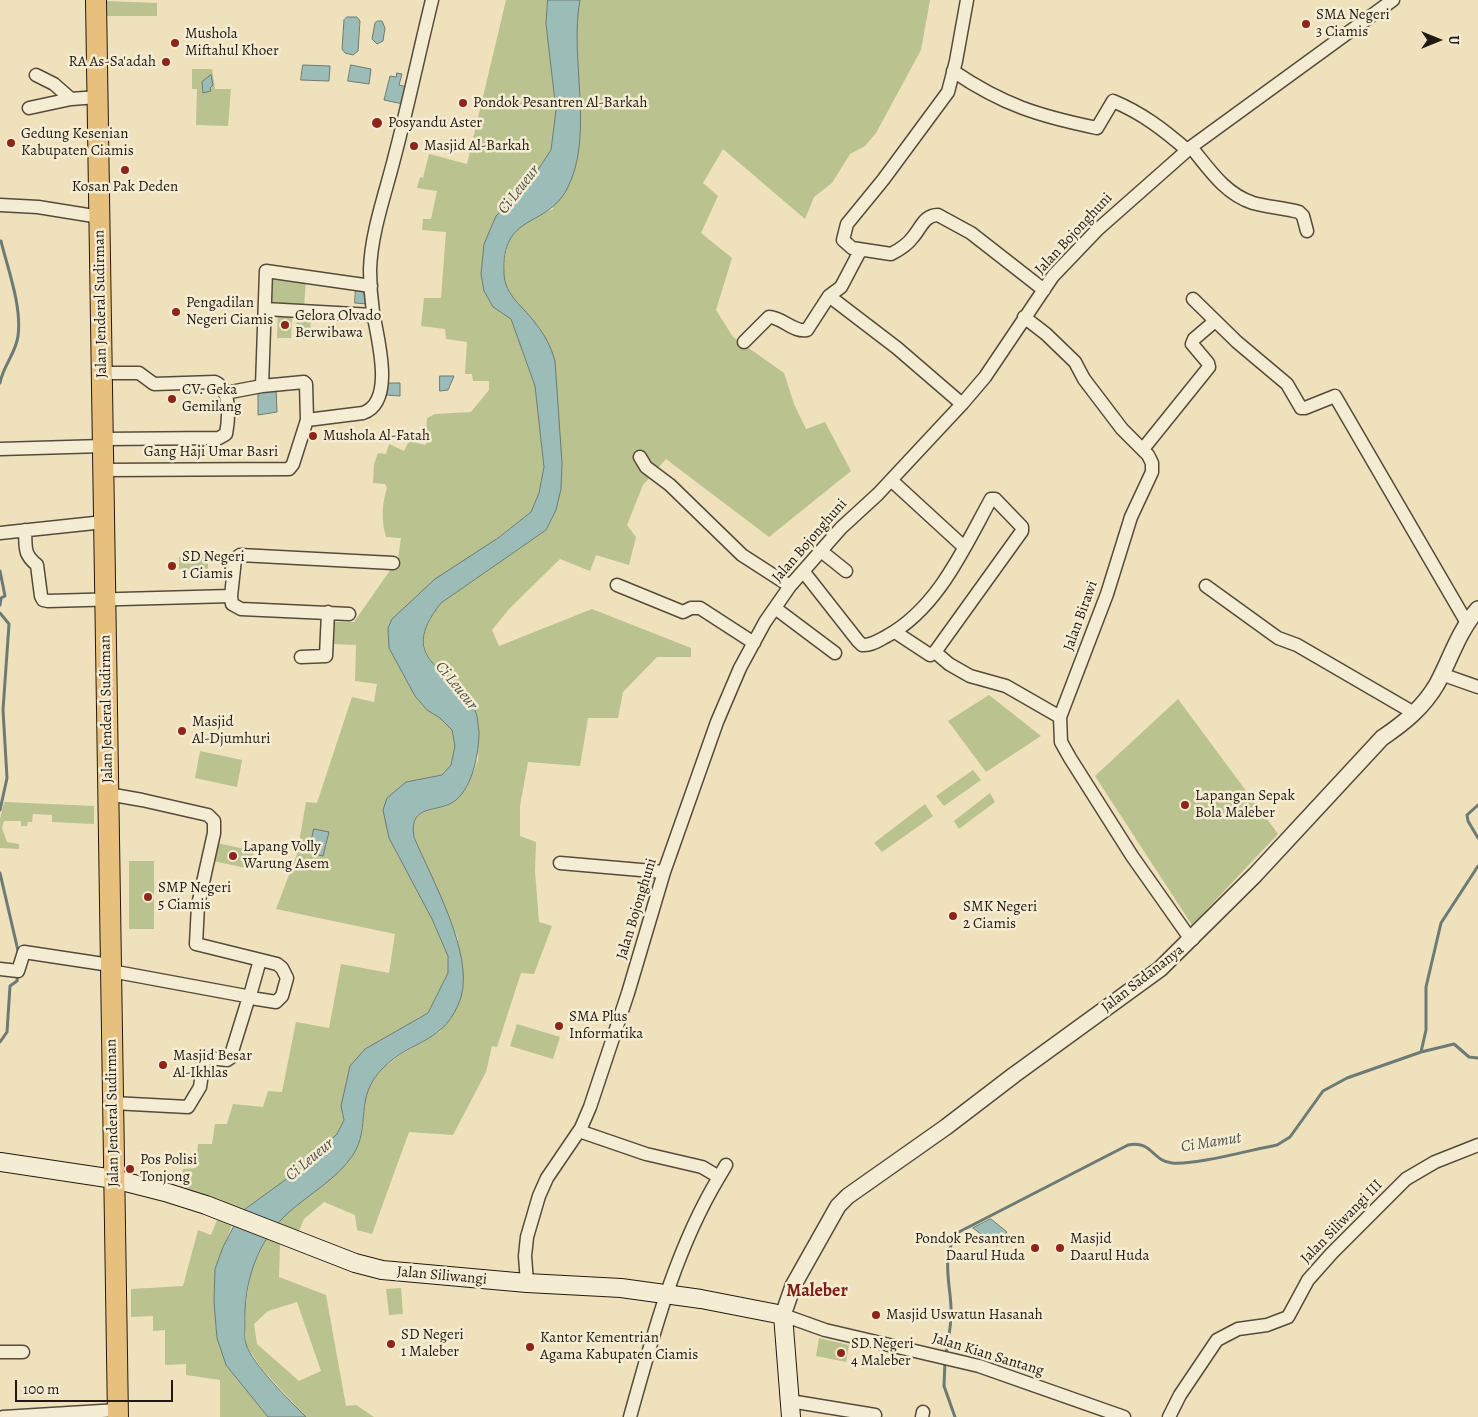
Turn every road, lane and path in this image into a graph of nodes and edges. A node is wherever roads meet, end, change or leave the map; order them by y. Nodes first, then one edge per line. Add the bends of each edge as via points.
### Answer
1 (96, 0) edge
2 (432, 0) edge
3 (966, 0) edge
4 (1393, 0) edge
5 (953, 71) junction
6 (36, 75) dead end
7 (98, 97) junction
8 (71, 99) junction
9 (29, 108) dead end
10 (1189, 149) junction
11 (0, 205) edge
12 (100, 217) junction
13 (1307, 231) dead end
14 (860, 250) junction
15 (371, 286) junction
16 (1044, 290) junction
17 (829, 296) junction
18 (1193, 299) dead end
19 (265, 309) junction
20 (373, 315) junction
21 (1024, 317) junction
22 (1215, 321) junction
23 (744, 342) dead end
24 (102, 373) junction
25 (262, 386) junction
26 (225, 393) junction
27 (962, 404) junction
28 (307, 420) junction
29 (103, 443) junction
30 (0, 449) edge
31 (1143, 449) junction
32 (640, 457) dead end
33 (103, 470) junction
34 (891, 480) junction
35 (104, 522) junction
36 (25, 530) junction
37 (0, 533) edge
38 (964, 547) junction
39 (821, 551) junction
40 (393, 563) dead end
41 (846, 571) dead end
42 (803, 572) junction
43 (617, 585) dead end
44 (790, 586) junction
45 (1206, 586) dead end
46 (231, 596) junction
47 (105, 600) junction
48 (775, 608) junction
49 (1478, 610) edge
50 (328, 612) junction
51 (349, 614) dead end
52 (1467, 623) junction
53 (895, 632) junction
54 (754, 644) junction
55 (935, 652) junction
56 (835, 653) dead end
57 (302, 657) dead end
58 (1441, 674) junction
59 (1478, 687) edge
60 (1414, 713) junction
61 (1060, 717) junction
62 (108, 794) junction
63 (560, 863) dead end
64 (664, 872) junction
65 (1193, 939) junction
66 (260, 960) junction
67 (110, 968) junction
68 (0, 969) edge
69 (249, 999) junction
70 (112, 1103) junction
71 (579, 1131) junction
72 (1477, 1148) edge
73 (0, 1162) edge
74 (726, 1165) dead end
75 (719, 1177) junction
76 (114, 1179) junction
77 (527, 1283) junction
78 (665, 1295) junction
79 (783, 1315) junction
80 (0, 1352) edge
81 (23, 1352) dead end
82 (790, 1409) edge
83 (118, 1413) edge
84 (875, 1415) dead end
85 (2, 1417) edge
86 (630, 1417) edge
87 (1124, 1417) edge
88 (1169, 1417) edge

1 - 7 highway, Jalan Jenderal Sudirman
2 - 15 street via 376,229
3 - 5 street
4 - 10 street, Jalan Bojonghuni via 1232,114
5 - 10 street via 979,89 1042,116 1097,128 1113,101 1133,109
5 - 14 street via 948,92 847,224 843,240
6 - 8 street via 54,84
7 - 8 street
7 - 12 highway, Jalan Jenderal Sudirman
8 - 9 street
10 - 13 street via 1216,179 1235,194 1254,203 1299,212
10 - 16 street, Jalan Bojonghuni via 1117,211 1053,276
11 - 12 street
12 - 24 highway, Jalan Jenderal Sudirman
14 - 16 street via 891,254 898,251 912,239 929,216 938,215 971,233
14 - 17 street via 841,287
15 - 19 street via 266,272
15 - 20 street
16 - 21 street, Jalan Bojonghuni
17 - 23 street via 807,330 768,317
17 - 27 street
18 - 22 street
19 - 20 street
19 - 25 street
20 - 28 street via 380,343 380,399 364,413
21 - 27 street, Jalan Bojonghuni via 985,377
21 - 31 street, Jalan Birawi via 1074,362 1122,429
22 - 31 street via 1192,344 1209,367
22 - 52 street via 1287,384 1301,408 1335,396
24 - 26 street via 139,373 154,384 215,382 222,385
24 - 29 highway, Jalan Jenderal Sudirman
25 - 26 street
25 - 28 street via 304,382
26 - 29 street via 227,429 223,437
27 - 34 street, Jalan Bojonghuni
28 - 33 street, Gang Haji Umar Basri via 289,469
29 - 30 street
29 - 33 highway, Jalan Jenderal Sudirman
31 - 61 street, Jalan Birawi via 1152,464 1152,472 1131,516 1107,594
32 - 44 street via 646,467 670,485 742,555
33 - 35 highway, Jalan Jenderal Sudirman
34 - 38 street
34 - 39 street, Jalan Bojonghuni
35 - 36 street
35 - 47 highway, Jalan Jenderal Sudirman
36 - 37 street
36 - 47 street via 26,553 28,559 37,565 43,600
38 - 53 street via 932,595
38 - 55 street via 991,499 995,499 1022,527
39 - 41 street
39 - 42 street, Jalan Bojonghuni
40 - 46 street via 240,555 235,559
42 - 44 street, Jalan Bojonghuni
42 - 53 street via 862,645
43 - 54 street via 683,612 700,608
44 - 48 street, Jalan Bojonghuni
45 - 60 street via 1278,638 1296,645
46 - 47 street
46 - 50 street via 232,604 241,609
47 - 62 highway, Jalan Jenderal Sudirman
48 - 54 street, Jalan Bojonghuni
48 - 56 street
49 - 52 street, Jalan Sadananya
50 - 51 street
50 - 57 street via 326,656
52 - 58 street, Jalan Sadananya
53 - 55 street via 930,655
54 - 64 street, Jalan Bojonghuni via 717,722
55 - 61 street via 970,676 1006,686
58 - 59 street
58 - 60 street, Jalan Sadananya
60 - 65 street, Jalan Sadananya via 1382,738 1299,830
61 - 65 street, Jalan Birawi via 1061,742 1082,778 1132,856
62 - 66 street via 208,815 214,821 198,905 196,944
62 - 67 highway, Jalan Jenderal Sudirman
63 - 64 street
64 - 71 street, Jalan Bojonghuni via 628,993
65 - 79 street, Jalan Sadananya via 1160,969 848,1196 832,1214 813,1248 793,1286
66 - 69 street
66 - 69 street via 282,968 287,983 276,1002
67 - 68 street via 24,952 18,970
67 - 69 street
67 - 70 highway, Jalan Jenderal Sudirman
69 - 70 street via 230,1058 204,1060 200,1087 188,1107
70 - 76 highway, Jalan Jenderal Sudirman
71 - 75 street via 646,1154 702,1167
71 - 77 street, Jalan Bojonghuni via 538,1196 525,1256
72 - 88 street, Jalan Siliwangi III via 1435,1162 1406,1179 1308,1280 1288,1317 1267,1325 1238,1329 1218,1340 1180,1395
73 - 76 main road, Jalan Siliwangi
74 - 75 street
75 - 78 street via 699,1214
76 - 77 main road, Jalan Siliwangi via 165,1192 355,1263 382,1270
76 - 83 highway, Jalan Jenderal Sudirman
77 - 78 main road, Jalan Siliwangi via 621,1288
78 - 79 main road, Jalan Siliwangi
78 - 86 street
79 - 82 main road
79 - 87 street, Jalan Kian Santang via 825,1330 953,1359
80 - 81 street
82 - 84 street
83 - 85 street

